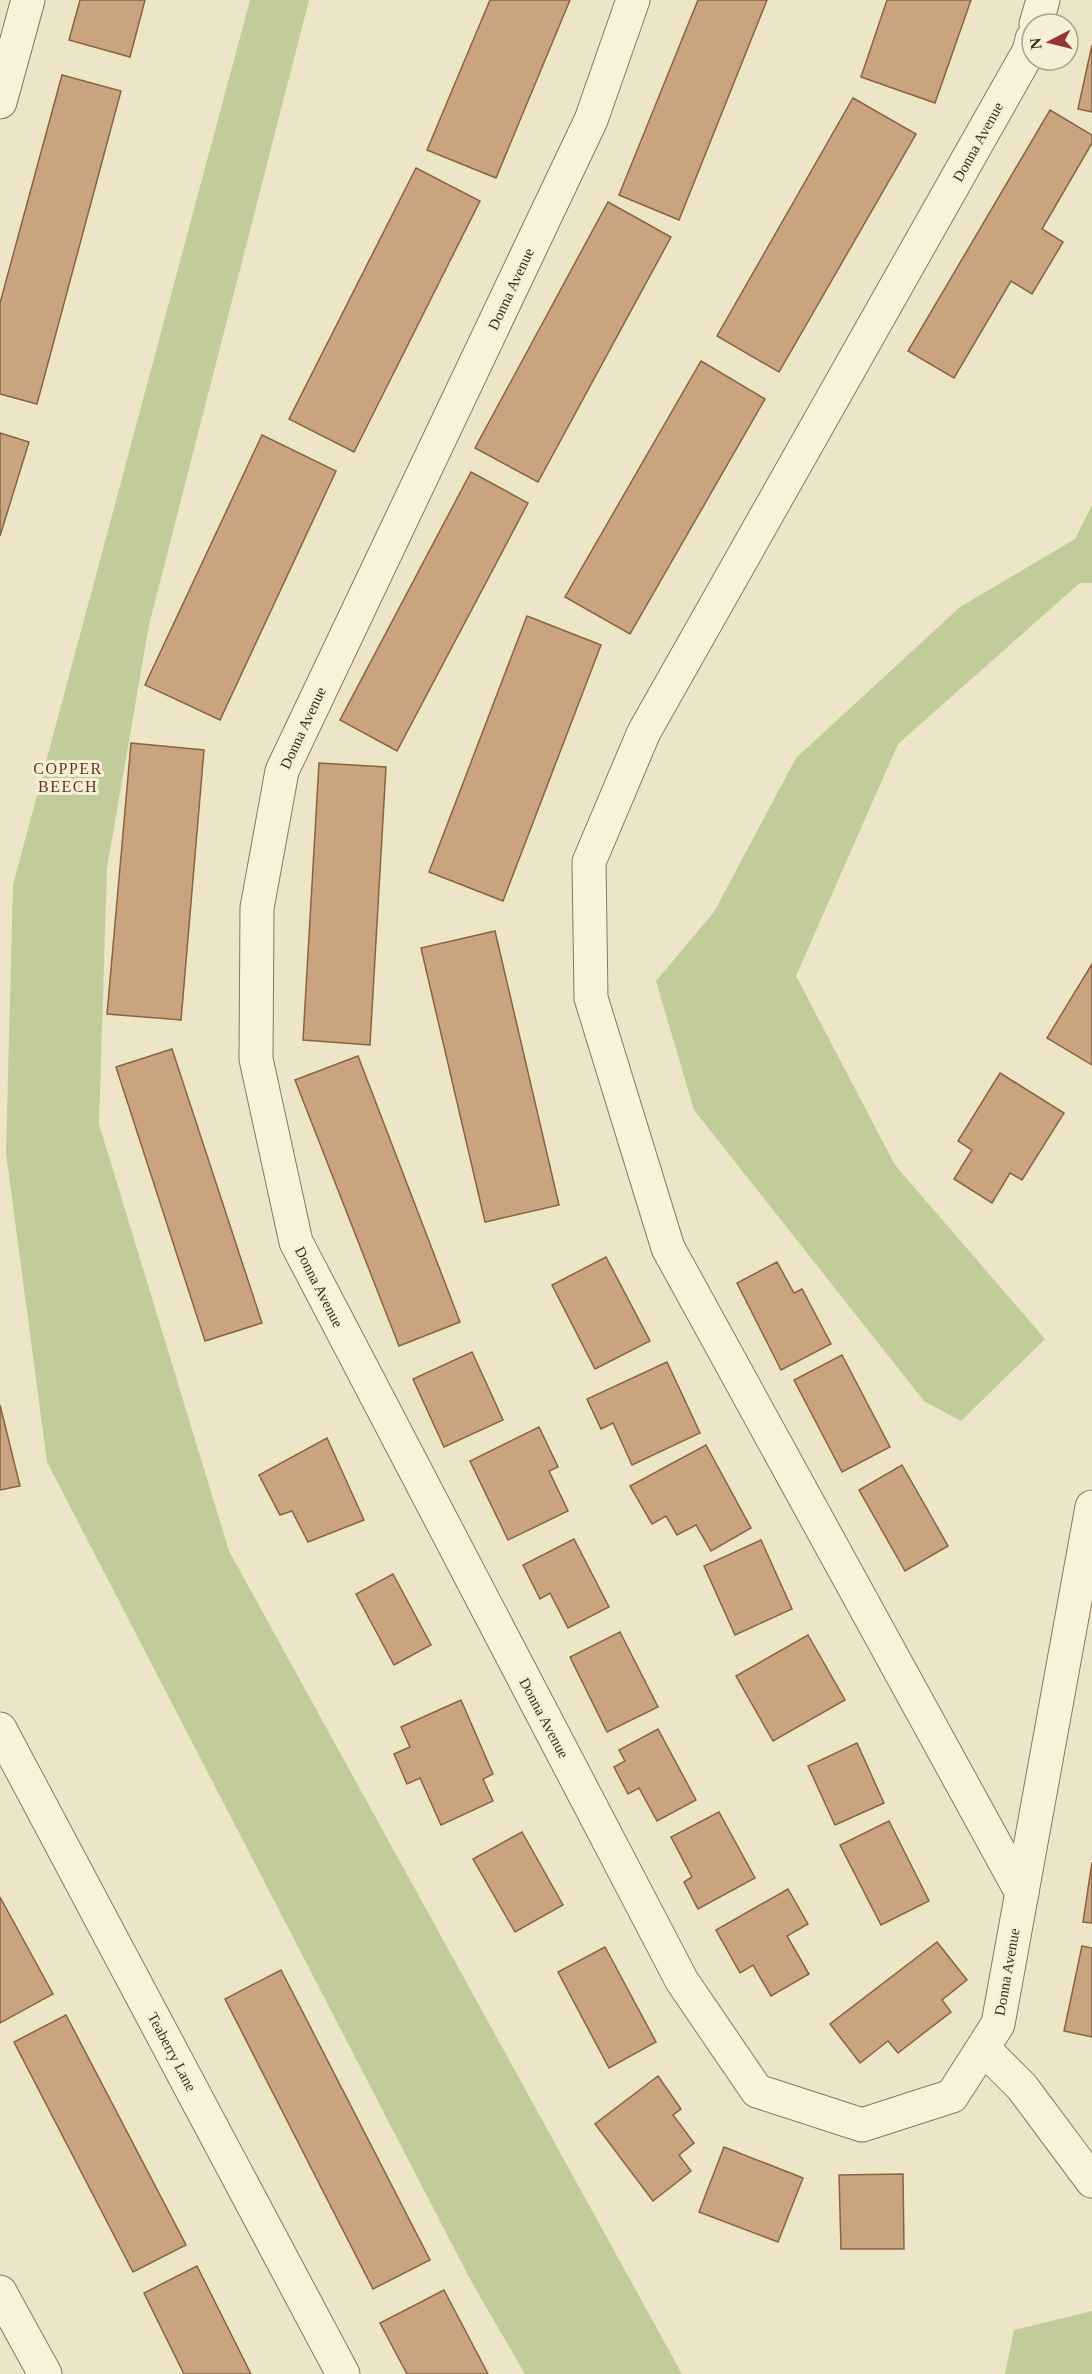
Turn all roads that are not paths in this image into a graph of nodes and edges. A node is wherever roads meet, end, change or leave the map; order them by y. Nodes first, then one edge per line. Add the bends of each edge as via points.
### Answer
1 (28, 0) edge
2 (633, 0) edge
3 (1020, 67) edge
4 (0, 102) edge
5 (1092, 1507) edge
6 (0, 1729) edge
7 (1022, 1893) junction
8 (983, 2048) junction
9 (1092, 2181) edge
10 (0, 2292) edge
11 (45, 2374) edge
12 (343, 2374) edge

1 - 4 street
2 - 8 street, Donna Avenue via 591,120 282,771 257,908 256,1059 296,1242 682,1981 757,2091 862,2125 952,2096
3 - 7 street, Donna Avenue via 644,732 589,862 591,998 668,1248
5 - 7 street, Donna Avenue
6 - 12 street, Teaberry Lane
7 - 8 street, Donna Avenue via 998,2024
8 - 9 street via 1022,2087
10 - 11 street

